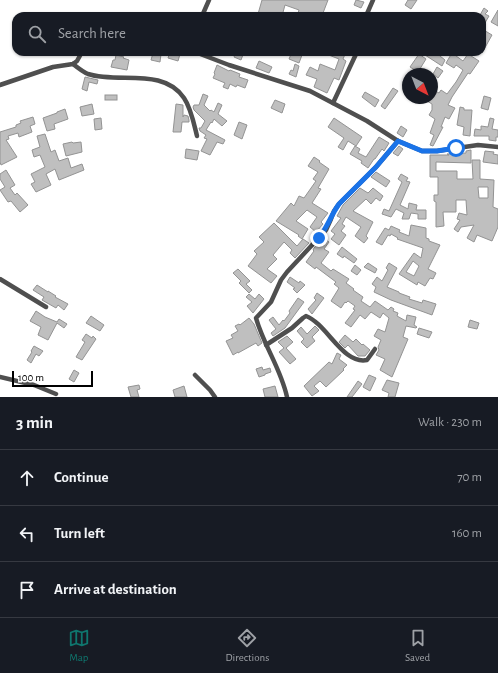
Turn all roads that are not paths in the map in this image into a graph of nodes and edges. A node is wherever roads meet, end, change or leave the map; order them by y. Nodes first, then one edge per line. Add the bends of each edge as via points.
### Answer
1 (209, 0) edge
2 (373, 0) edge
3 (204, 12) edge
4 (368, 12) edge
5 (80, 56) edge
6 (205, 56) edge
7 (355, 56) edge
8 (73, 64) junction
9 (0, 85) edge
10 (333, 103) junction
11 (197, 136) dead end
12 (398, 141) junction
13 (498, 147) edge
14 (0, 279) edge
15 (46, 307) dead end
16 (266, 345) junction
17 (375, 349) dead end
18 (195, 375) dead end
19 (0, 377) edge
20 (56, 394) dead end
21 (215, 397) edge
22 (287, 397) edge

1 - 3 street
2 - 4 street
5 - 8 street
6 - 10 street via 310,91
7 - 10 street
8 - 9 street via 53,67
8 - 11 street via 87,74 143,78 173,86 185,99
10 - 12 street
12 - 13 street via 422,151 478,145
12 - 16 street via 339,204 326,230 287,272 271,302 256,318
14 - 15 street
16 - 17 street via 306,316 316,322 353,358 367,360
16 - 22 street via 285,384
18 - 21 street
19 - 20 street via 34,385

